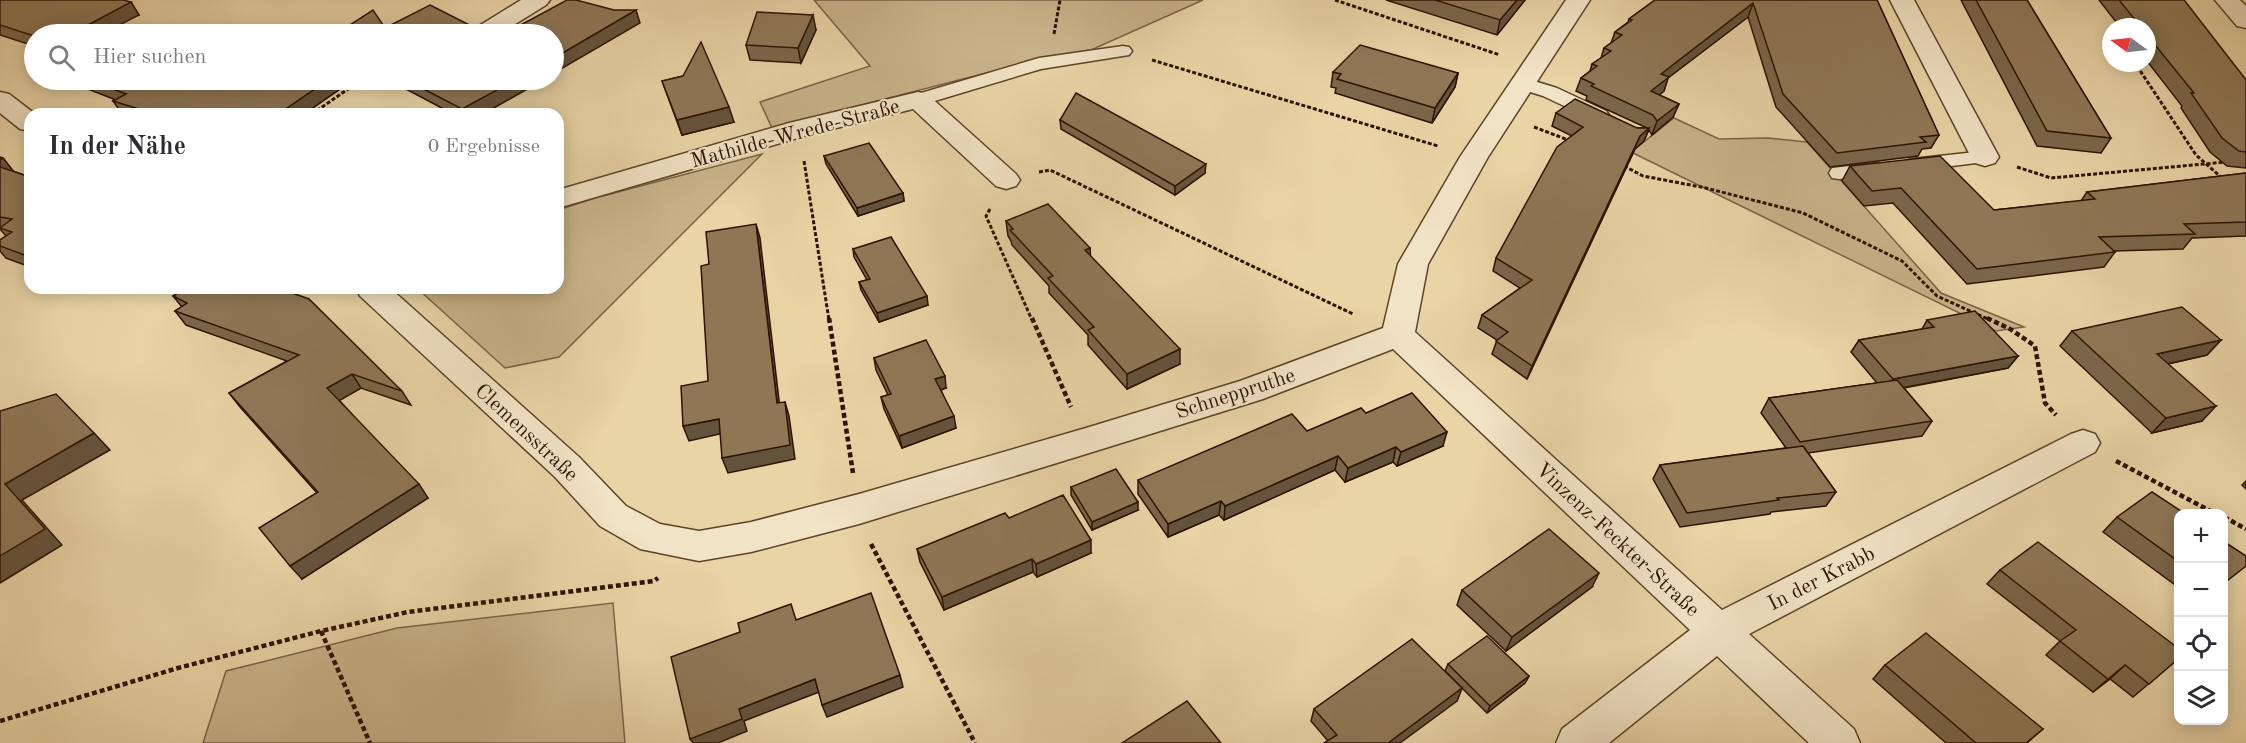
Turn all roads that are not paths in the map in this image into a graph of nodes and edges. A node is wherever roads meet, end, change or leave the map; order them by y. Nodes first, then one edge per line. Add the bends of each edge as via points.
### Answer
1 (538, 0) edge
2 (1578, 0) edge
3 (1902, 0) edge
4 (2227, 0) edge
5 (2246, 21) edge
6 (499, 24) edge
7 (1123, 51) road end
8 (1527, 74) junction
9 (0, 100) edge
10 (918, 100) junction
11 (24, 118) edge
12 (1620, 125) edge
13 (1984, 157) joint
14 (1839, 173) edge
15 (1006, 180) road end
16 (564, 197) edge
17 (378, 294) edge
18 (1398, 335) junction
19 (2083, 443) road end
20 (699, 546) joint
21 (1717, 632) junction
22 (1577, 743) edge
23 (1839, 743) edge

1 - 6 street
2 - 8 street
3 - 13 street
4 - 5 street
7 - 10 lane via 1039,64
8 - 12 lane via 1550,92
8 - 18 street via 1413,264
9 - 11 street
10 - 15 street, Mathilde-Wrede-Straße
10 - 16 street, Mathilde-Wrede-Straße via 799,129
13 - 14 lane
17 - 20 street, Clemensstraße via 567,467 613,516 653,538
18 - 20 street, Schneppruthe via 1251,390 1086,441 859,509
18 - 21 street, Vinzenz-Feckter-Straße
19 - 21 street, In der Krabb
21 - 22 street, In der Krabb
21 - 23 street, Vinzenz-Feckter-Straße

